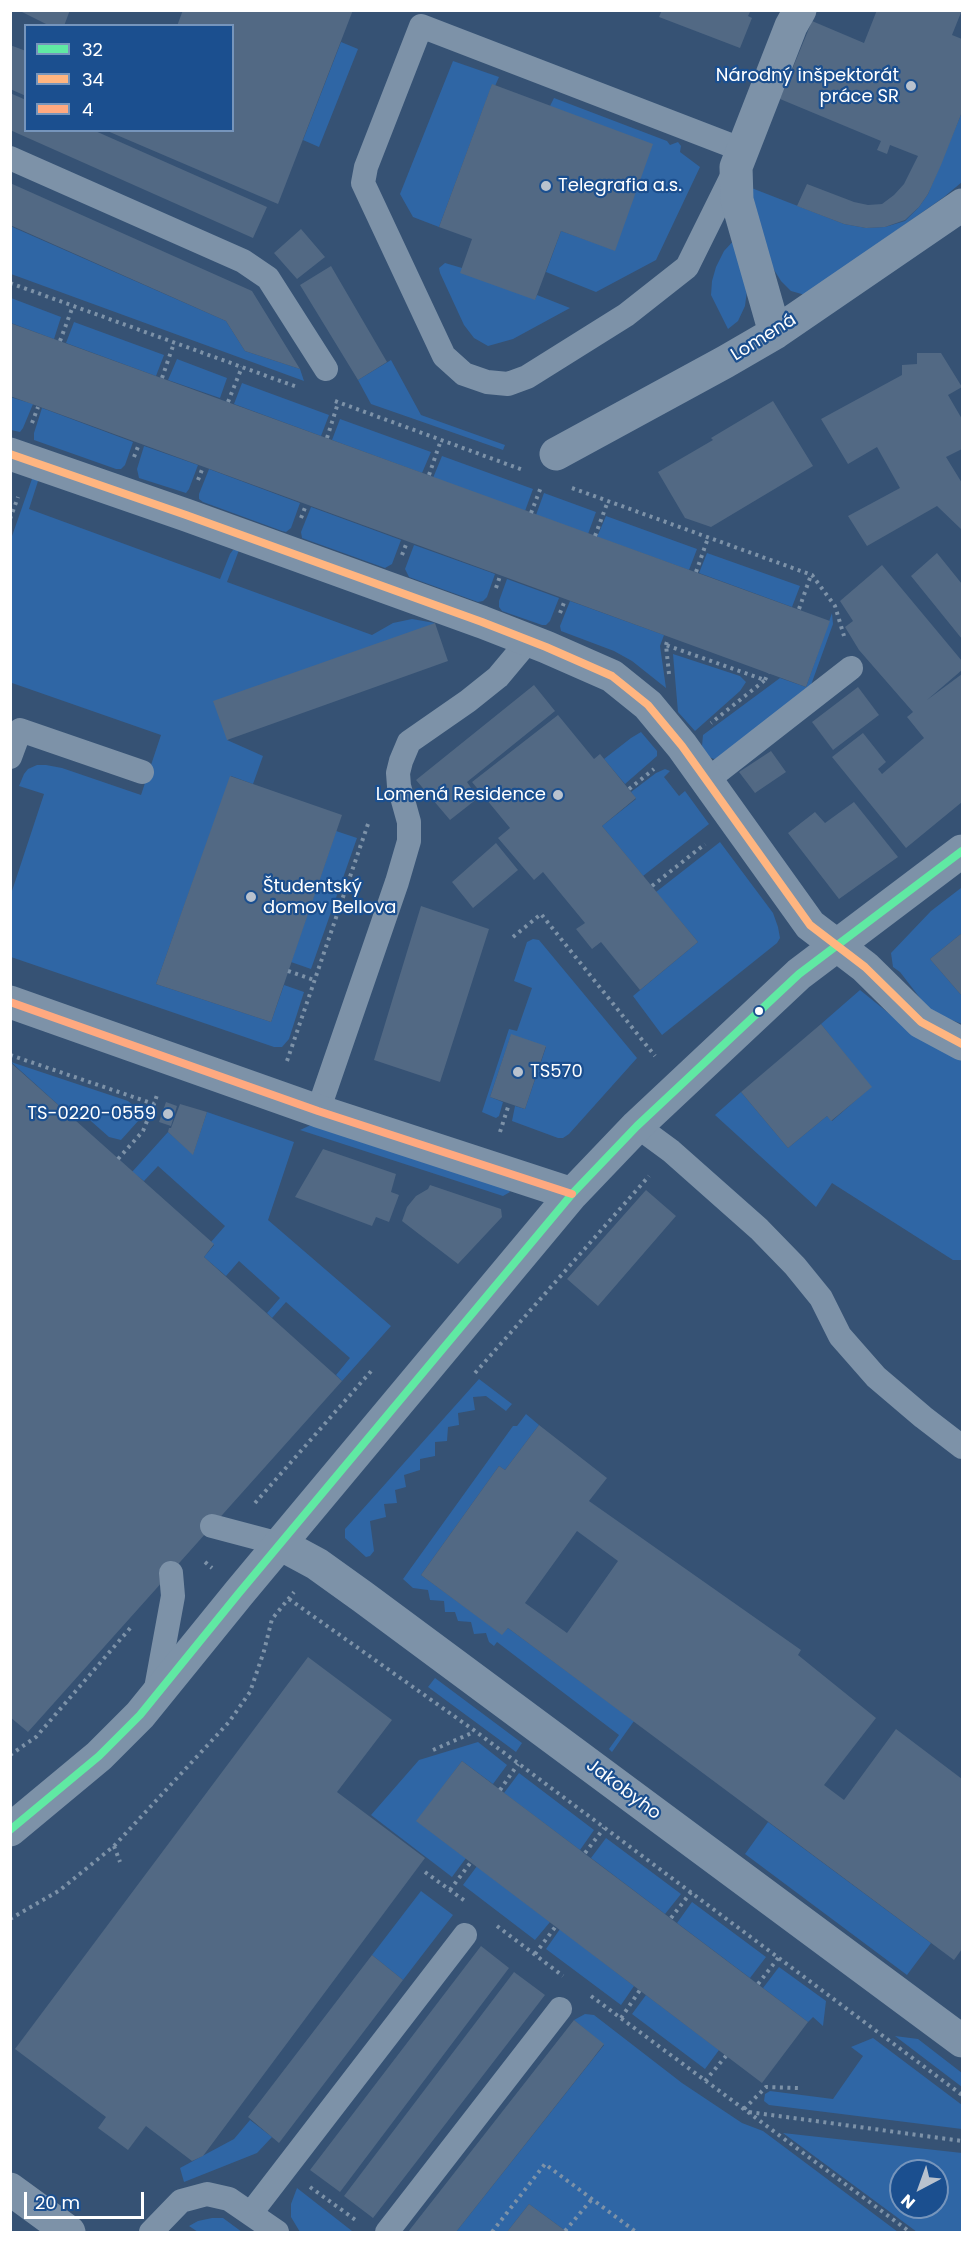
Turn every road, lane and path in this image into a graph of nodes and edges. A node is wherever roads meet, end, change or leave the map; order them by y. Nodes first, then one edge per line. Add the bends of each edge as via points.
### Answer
1 (800, 10) edge
2 (739, 158) junction
3 (10, 159) edge
4 (963, 205) edge
5 (10, 283) edge
6 (74, 306) junction
7 (776, 333) junction
8 (60, 341) dead end
9 (174, 343) junction
10 (242, 367) junction
11 (326, 369) dead end
12 (162, 378) dead end
13 (303, 389) dead end
14 (228, 402) dead end
15 (38, 407) dead end
16 (30, 427) dead end
17 (327, 438) dead end
18 (441, 440) junction
19 (139, 444) dead end
20 (10, 454) edge
21 (135, 457) dead end
22 (203, 467) dead end
23 (545, 468) junction
24 (429, 475) dead end
25 (198, 480) dead end
26 (565, 485) dead end
27 (608, 501) junction
28 (306, 505) dead end
29 (531, 513) dead end
30 (300, 520) dead end
31 (595, 536) dead end
32 (708, 538) junction
33 (407, 542) dead end
34 (402, 556) dead end
35 (696, 572) dead end
36 (812, 575) junction
37 (799, 609) dead end
38 (840, 617) dead end
39 (668, 638) dead end
40 (530, 640) junction
41 (666, 645) junction
42 (851, 669) dead end
43 (768, 673) dead end
44 (670, 679) dead end
45 (765, 680) junction
46 (682, 746) junction
47 (10, 757) edge
48 (142, 772) dead end
49 (706, 781) junction
50 (735, 820) junction
51 (368, 824) dead end
52 (963, 851) edge
53 (652, 886) dead end
54 (513, 937) dead end
55 (837, 946) junction
56 (288, 971) dead end
57 (314, 980) junction
58 (10, 1002) edge
59 (963, 1044) edge
60 (655, 1056) dead end
61 (287, 1062) dead end
62 (154, 1104) dead end
63 (509, 1104) dead end
64 (318, 1111) junction
65 (637, 1126) junction
66 (500, 1133) dead end
67 (118, 1159) dead end
68 (572, 1194) junction
69 (963, 1446) edge
70 (212, 1526) dead end
71 (280, 1544) junction
72 (205, 1562) dead end
73 (172, 1577) joint
74 (288, 1599) dead end
75 (133, 1625) dead end
76 (154, 1698) junction
77 (475, 1731) junction
78 (433, 1750) dead end
79 (10, 1755) edge
80 (518, 1764) junction
81 (500, 1790) dead end
82 (604, 1828) junction
83 (10, 1830) edge
84 (114, 1846) dead end
85 (585, 1853) dead end
86 (120, 1862) dead end
87 (471, 1862) dead end
88 (450, 1890) dead end
89 (691, 1892) junction
90 (671, 1918) dead end
91 (556, 1926) dead end
92 (465, 1935) dead end
93 (535, 1954) dead end
94 (779, 1957) junction
95 (758, 1984) dead end
96 (640, 1990) dead end
97 (560, 2009) dead end
98 (621, 2018) dead end
99 (963, 2042) edge
100 (726, 2055) dead end
101 (705, 2081) dead end
102 (798, 2088) dead end
103 (963, 2095) edge
104 (744, 2109) dead end
105 (963, 2141) edge
106 (285, 2168) junction
107 (10, 2189) edge
108 (592, 2199) junction
109 (251, 2212) junction
110 (364, 2226) dead end
111 (565, 2231) dead end
112 (69, 2232) edge
113 (151, 2232) edge
114 (277, 2232) edge
115 (387, 2232) edge
116 (492, 2232) edge
117 (636, 2232) edge
118 (910, 2232) edge

1 - 2 street
2 - 2 lane via 687,267 626,315 527,377 508,384 464,374 444,356 363,183 421,26
2 - 7 street via 737,200
3 - 11 lane via 243,261 268,278
4 - 7 street, Lomená
5 - 6 path
6 - 8 path
6 - 9 path
7 - 23 street, Lomená
9 - 10 path
9 - 12 path
10 - 13 path
10 - 14 path
15 - 16 path
17 - 18 path via 336,402
18 - 23 path
18 - 24 path
19 - 21 path
20 - 40 street
22 - 25 path
23 - 29 path
26 - 27 path
27 - 31 path
27 - 32 path
28 - 30 path
32 - 35 path
32 - 36 path
33 - 34 path
36 - 37 path
36 - 38 path
39 - 41 path
40 - 46 street via 612,676 648,705
40 - 64 lane via 498,677 410,742 401,761 399,786 409,822 409,841
41 - 44 path
41 - 45 path
42 - 49 lane
43 - 45 path
45 - 46 path
46 - 49 street
47 - 48 lane via 20,730
49 - 50 street
50 - 53 path
50 - 55 street via 810,925
51 - 57 path
52 - 55 street
54 - 60 path via 541,914
55 - 59 street via 865,967 921,1022
55 - 65 street via 799,974
56 - 57 path
57 - 61 path
58 - 64 street
62 - 67 path via 143,1131
63 - 66 path
64 - 68 street
65 - 68 street
65 - 69 lane via 759,1229 821,1298 840,1336 876,1377
68 - 71 street
70 - 71 lane
71 - 76 street
71 - 99 street, Jakobyho via 317,1564 363,1597
72 - 73 path
73 - 76 lane via 173,1596
74 - 77 path
75 - 79 path via 36,1737
76 - 83 street via 99,1756
77 - 78 path
77 - 80 path
80 - 81 path
80 - 82 path
82 - 85 path
82 - 89 path
84 - 86 path
87 - 88 path
89 - 90 path
89 - 94 path
91 - 93 path
92 - 106 lane
94 - 95 path
94 - 103 path
96 - 98 path
97 - 115 lane
100 - 101 path
102 - 104 path via 766,2087
105 - 118 path via 748,2112
106 - 109 lane
106 - 110 path
107 - 112 street
108 - 111 path
108 - 116 path via 545,2163
108 - 117 path
109 - 113 lane via 229,2199 207,2194 181,2200
109 - 114 lane

